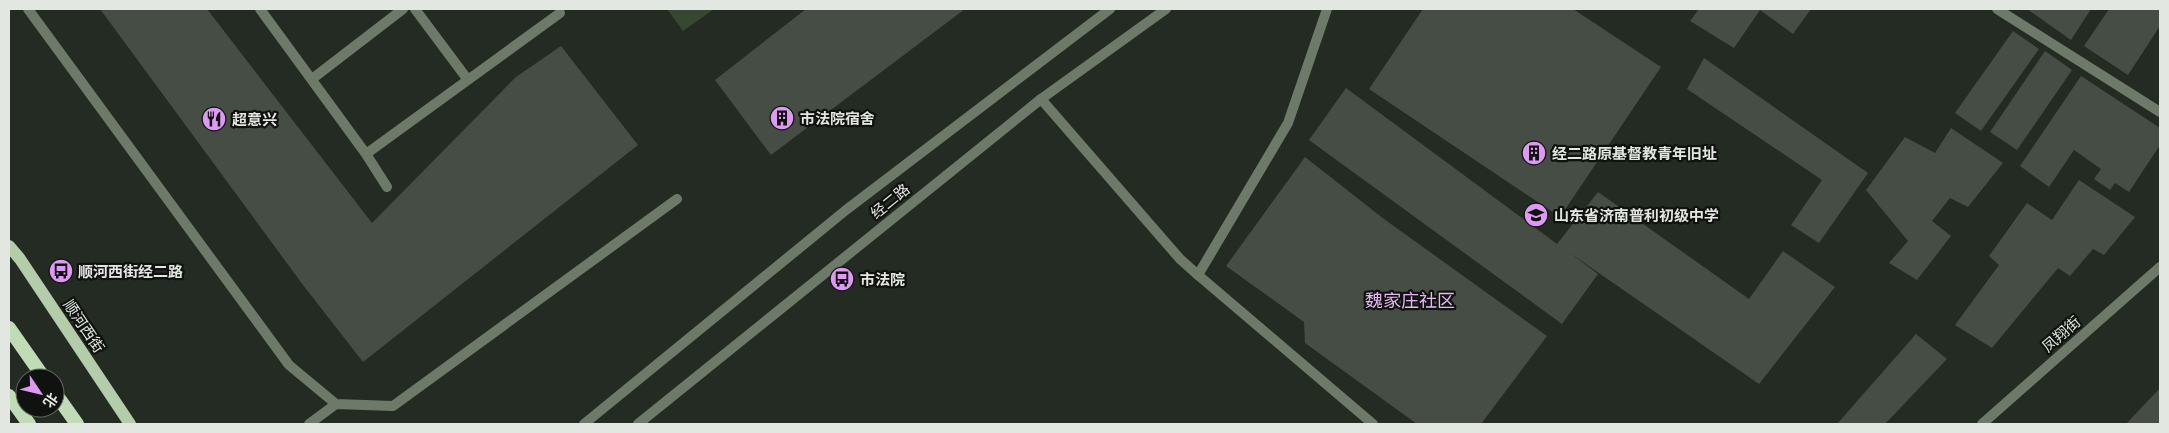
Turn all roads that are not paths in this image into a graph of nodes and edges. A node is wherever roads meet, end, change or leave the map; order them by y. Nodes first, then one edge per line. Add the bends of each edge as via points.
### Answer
1 (28, 9) edge
2 (260, 9) edge
3 (403, 9) edge
4 (415, 9) edge
5 (1110, 9) edge
6 (1166, 9) edge
7 (1327, 9) edge
8 (1997, 9) edge
9 (560, 13) dead end
10 (312, 80) junction
11 (468, 80) junction
12 (1041, 99) junction
13 (2160, 112) edge
14 (366, 154) junction
15 (386, 187) dead end
16 (677, 199) dead end
17 (9, 246) edge
18 (2160, 267) edge
19 (1198, 275) junction
20 (9, 328) edge
21 (37, 368) edge
22 (9, 396) edge
23 (336, 404) junction
24 (65, 407) edge
25 (29, 424) edge
26 (77, 424) edge
27 (130, 424) edge
28 (309, 424) edge
29 (584, 424) edge
30 (638, 424) edge
31 (1373, 424) edge
32 (1982, 424) edge

1 - 23 street via 289,365
2 - 10 street
3 - 10 street
4 - 11 street
5 - 29 street, 经二路 via 846,210
6 - 12 street, 经二路
7 - 19 street via 1288,123
8 - 13 street
9 - 11 street
10 - 14 street
11 - 14 street
12 - 19 street via 1180,259
12 - 30 street, 经二路
14 - 15 street
16 - 23 street via 393,406
17 - 27 main road, 顺河西街
18 - 32 street, 凤翔街
19 - 31 street
20 - 21 highway
22 - 25 highway
23 - 28 street
24 - 26 highway

